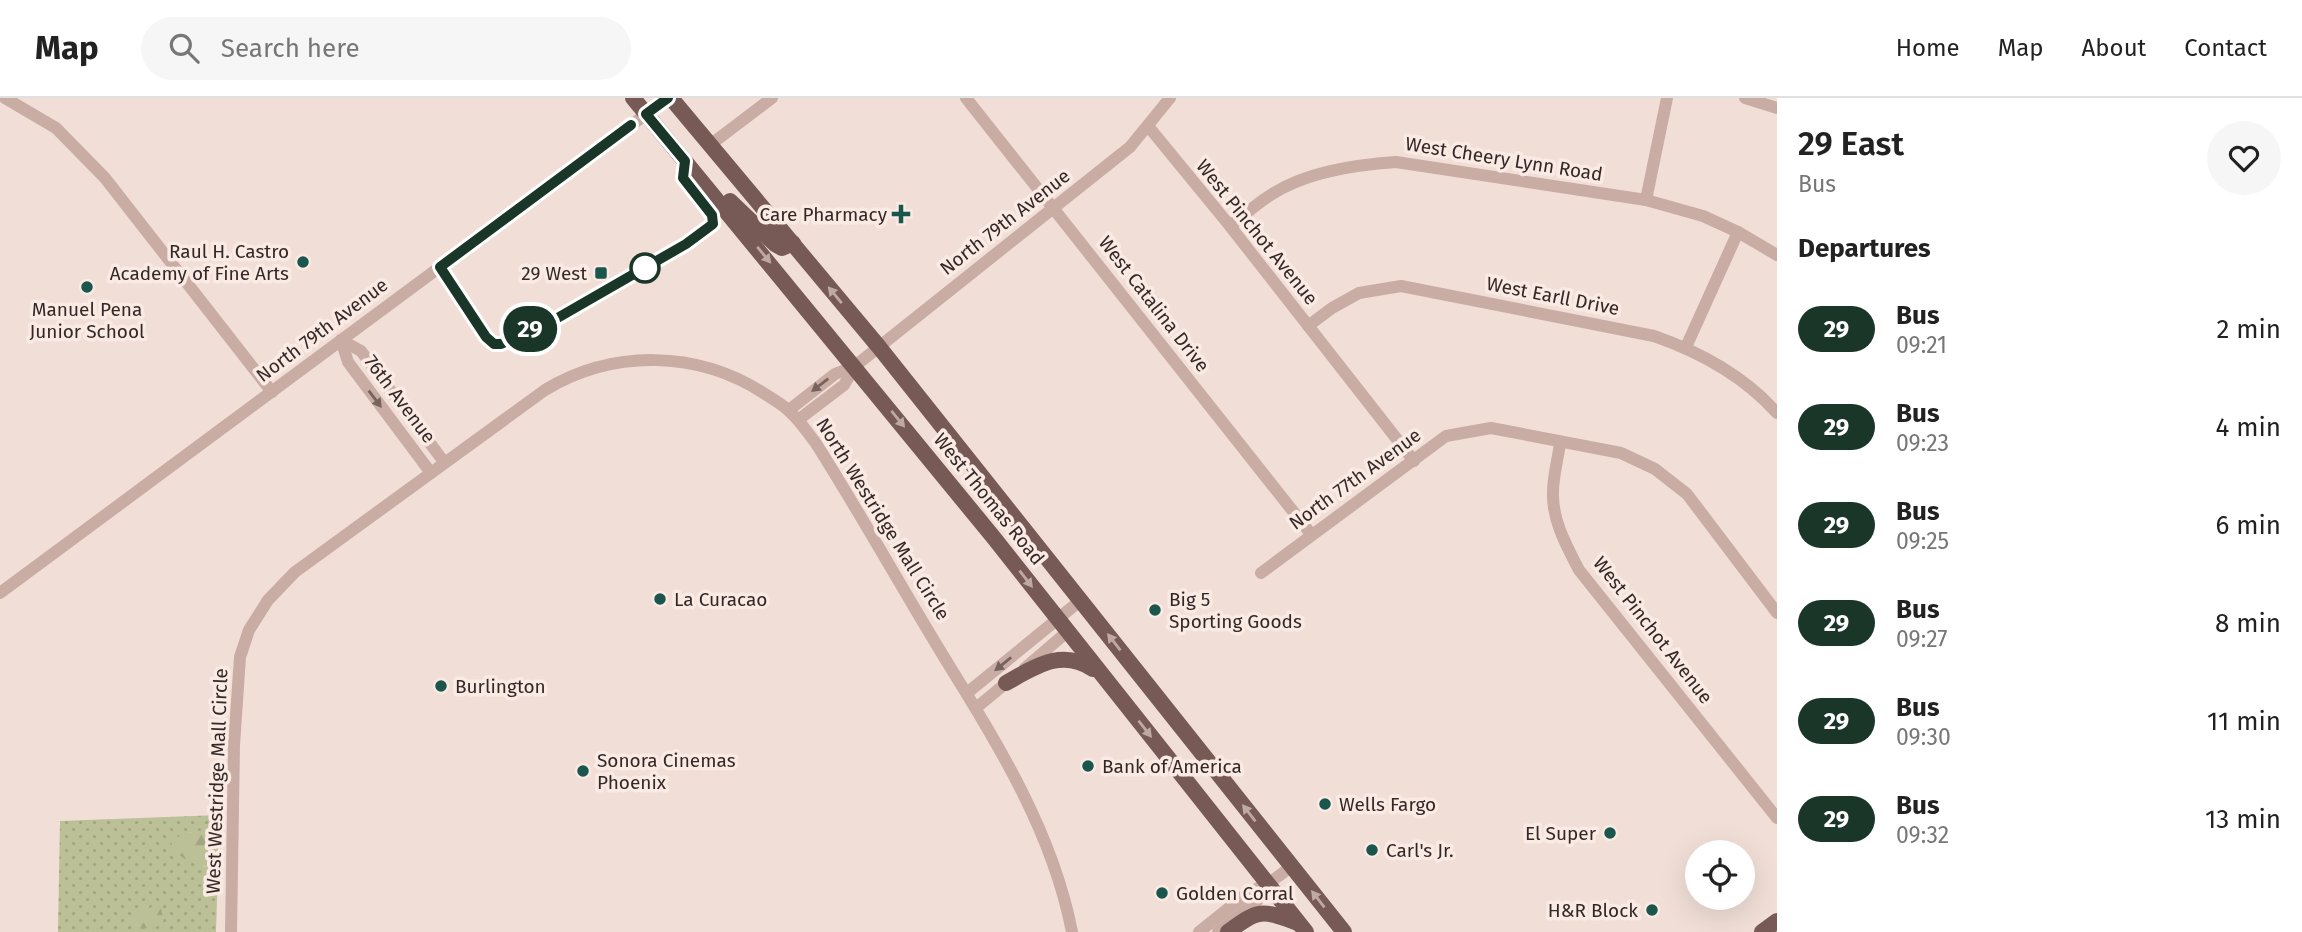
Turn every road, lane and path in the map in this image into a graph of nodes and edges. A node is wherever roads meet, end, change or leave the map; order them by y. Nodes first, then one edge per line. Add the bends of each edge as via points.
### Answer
1 (5, 98) edge
2 (633, 98) edge
3 (669, 98) edge
4 (772, 98) edge
5 (966, 98) edge
6 (1170, 98) edge
7 (1667, 98) edge
8 (1745, 98) edge
9 (1777, 108) edge
10 (646, 114) junction
11 (1148, 126) junction
12 (710, 145) junction
13 (700, 179) junction
14 (1646, 200) junction
15 (1054, 208) junction
16 (1230, 226) junction
17 (1738, 232) junction
18 (793, 243) junction
19 (1777, 255) edge
20 (1308, 326) junction
21 (341, 340) junction
22 (879, 347) junction
23 (1686, 347) junction
24 (855, 366) junction
25 (272, 392) junction
26 (789, 410) junction
27 (1777, 413) edge
28 (798, 420) junction
29 (1560, 443) junction
30 (1414, 461) junction
31 (437, 468) junction
32 (1311, 534) junction
33 (1261, 573) dead end
34 (0, 593) edge
35 (1086, 606) junction
36 (1777, 613) edge
37 (1063, 626) junction
38 (1102, 675) junction
39 (1006, 683) junction
40 (967, 693) junction
41 (976, 708) junction
42 (1776, 816) edge
43 (1292, 866) junction
44 (1268, 884) junction
45 (1303, 928) edge
46 (231, 932) edge
47 (1072, 932) edge
48 (1199, 932) edge
49 (1218, 932) edge
50 (1228, 932) edge
51 (1344, 932) edge

1 - 25 street via 37,115 76,147
2 - 10 main road, West Thomas Road
3 - 10 street, North 79th Avenue
3 - 12 main road, West Thomas Road
4 - 12 street
5 - 15 street, West Catalina Drive
6 - 11 street, North 79th Avenue
7 - 14 street
8 - 9 street
10 - 13 main road, West Thomas Road
10 - 21 street, North 79th Avenue
11 - 15 street, North 79th Avenue via 1130,147
11 - 16 street, West Pinchot Avenue
12 - 18 main road, West Thomas Road
13 - 18 main road via 775,244 782,248
13 -> 24 main road, West Thomas Road
14 - 16 street, West Cheery Lynn Road via 1396,162 1321,173 1271,195
14 - 17 street, West Cheery Lynn Road via 1703,216
15 - 22 street, North 79th Avenue
15 - 32 street, West Catalina Drive
16 - 20 street, West Pinchot Avenue
17 - 19 street, West Cheery Lynn Road
17 - 23 street
22 -> 18 main road, West Thomas Road
20 - 23 street, West Earll Drive via 1359,293 1401,286 1654,336
20 - 30 street, West Pinchot Avenue
21 - 25 street, North 79th Avenue
21 - 31 street, 76th Avenue via 348,362
22 - 24 street, North 79th Avenue
22 - 35 main road, West Thomas Road
23 - 27 street, West Earll Drive via 1732,373
24 -> 26 street via 835,373
24 - 28 street via 844,385
24 -> 37 main road, West Thomas Road
25 - 34 street, North 79th Avenue
26 - 28 street, North Westridge Mall Circle
26 - 31 street, North Westridge Mall Circle via 754,386 714,368 658,360 600,365 545,390
28 - 40 street, North Westridge Mall Circle
29 - 30 street, North 77th Avenue via 1491,428 1446,436
29 - 36 street, North 77th Avenue via 1621,453 1655,469 1687,494
29 - 42 street, West Pinchot Avenue via 1553,492 1556,520 1579,570
30 - 32 street, North 77th Avenue
31 - 46 street, West Westridge Mall Circle via 295,572 268,600 249,630 240,657 235,716
32 - 33 street, North 77th Avenue
35 - 37 main road
43 -> 35 main road, West Thomas Road
37 - 38 main road, West Thomas Road
37 - 39 street
37 -> 40 street
38 - 39 main road via 1074,660 1055,659
38 -> 44 main road, West Thomas Road
39 - 41 street
40 - 41 street, North Westridge Mall Circle
41 - 47 street, North Westridge Mall Circle via 1045,840
43 - 44 street
51 -> 43 main road, West Thomas Road
44 - 45 main road, West Thomas Road
44 - 48 street via 1250,892
44 - 49 street via 1257,901
45 - 50 main road via 1278,915 1258,913

